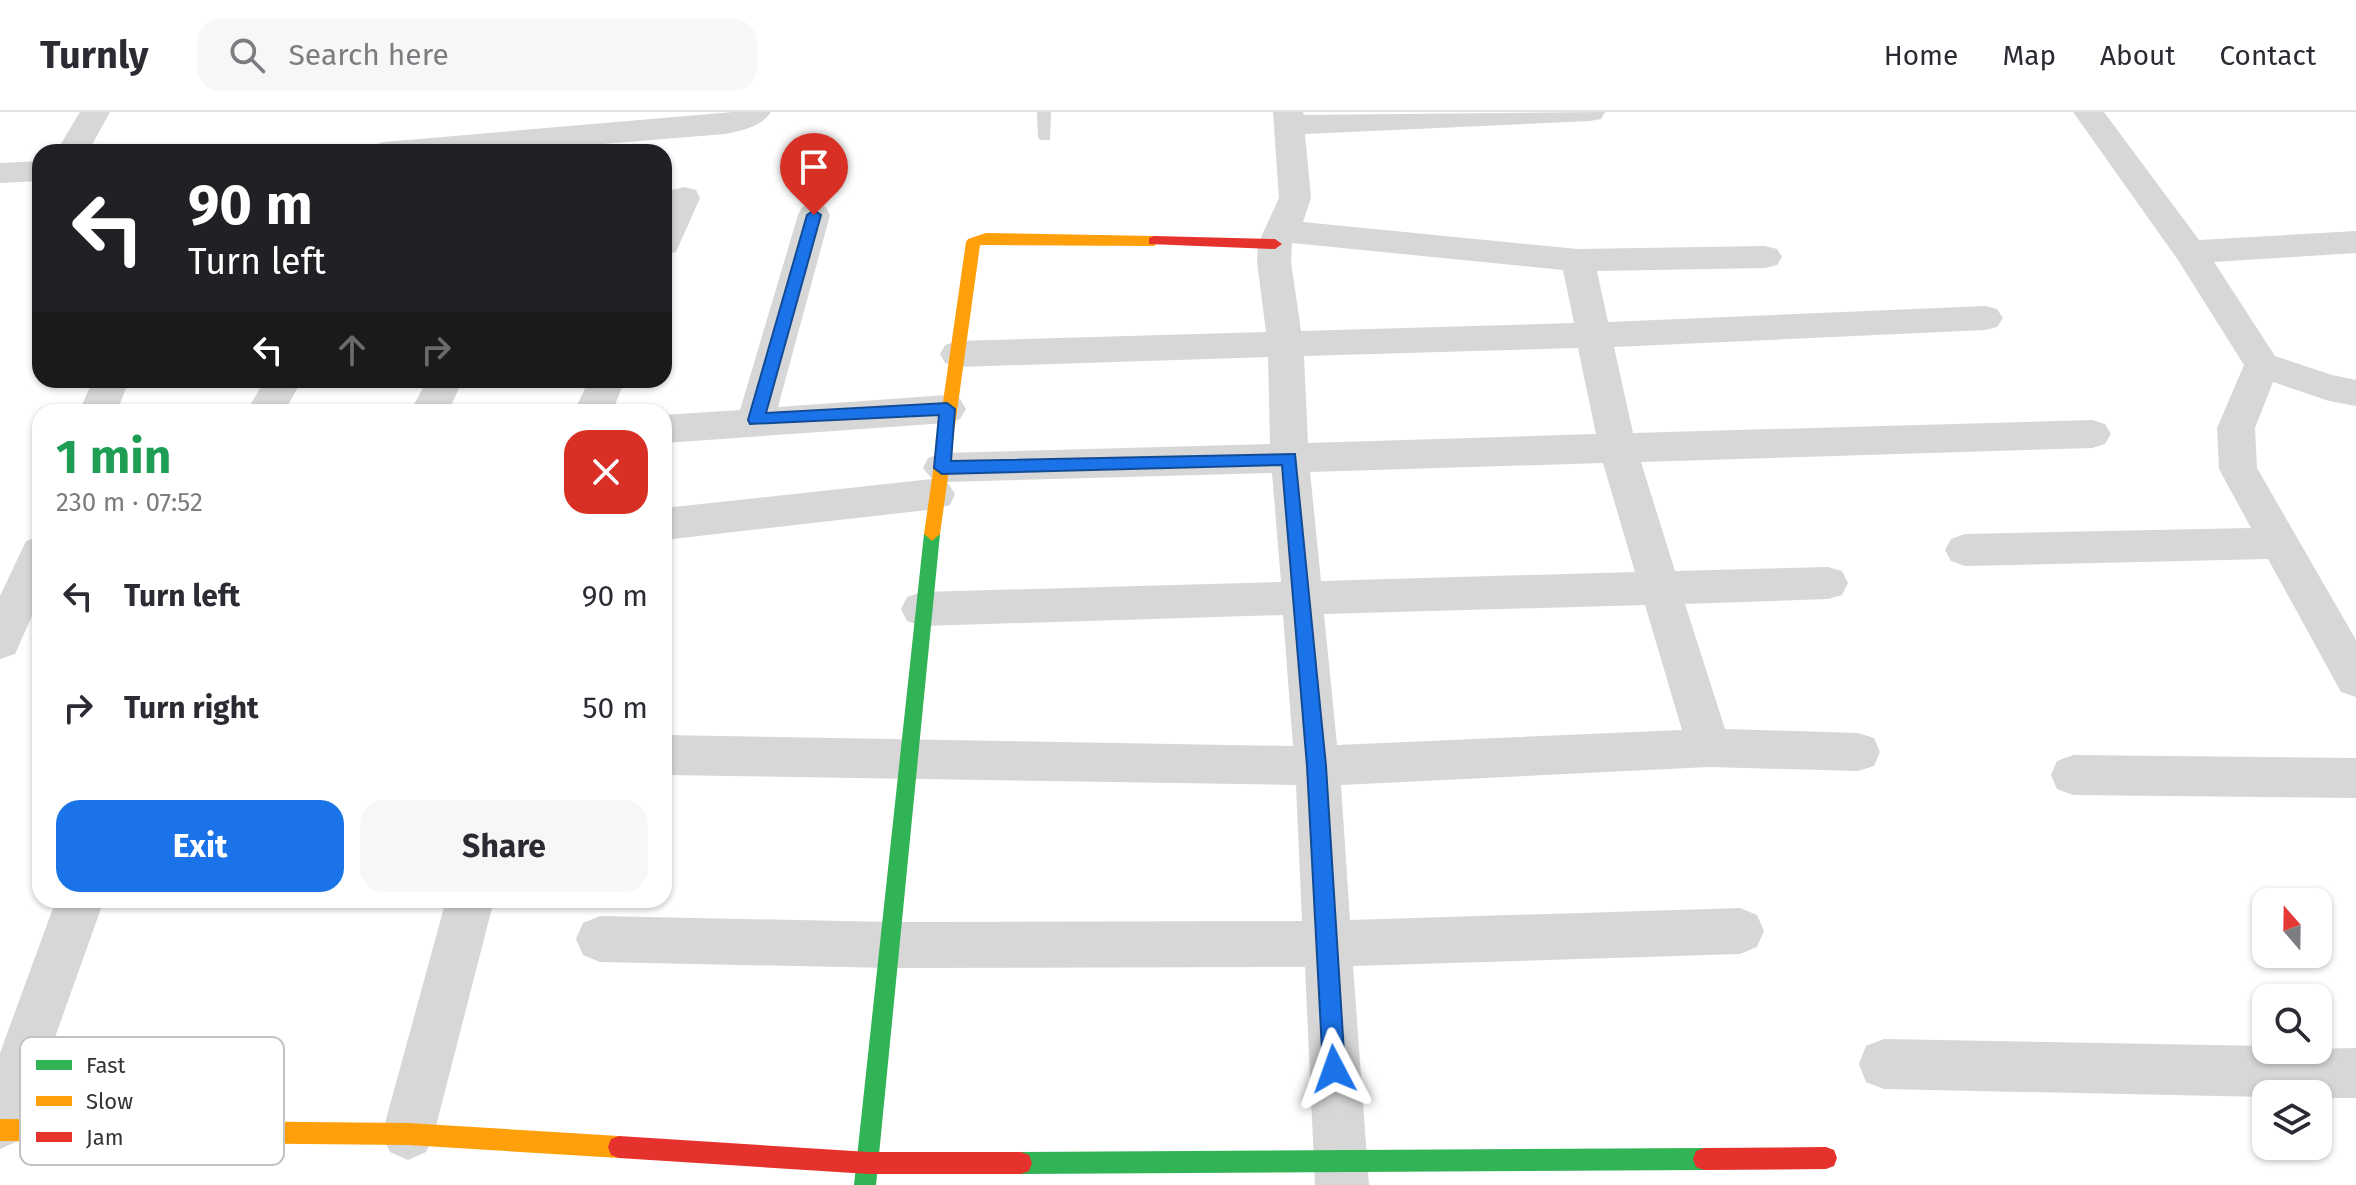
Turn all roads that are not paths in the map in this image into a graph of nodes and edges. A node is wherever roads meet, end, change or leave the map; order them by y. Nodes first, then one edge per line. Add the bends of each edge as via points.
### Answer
1 (95, 112) edge
2 (756, 112) edge
3 (1044, 112) edge
4 (1590, 112) edge
5 (2088, 112) edge
6 (1289, 119) edge
7 (565, 133) edge
8 (1045, 137) dead end
9 (77, 144) edge
10 (478, 144) edge
11 (32, 171) edge
12 (0, 173) edge
13 (684, 198) dead end
14 (814, 215) dead end
15 (672, 226) edge
16 (1279, 238) junction
17 (2356, 242) edge
18 (2190, 252) junction
19 (1765, 257) dead end
20 (1578, 260) junction
21 (1985, 318) dead end
22 (1594, 335) junction
23 (1285, 343) junction
24 (958, 354) junction
25 (2262, 365) junction
26 (2356, 393) edge
27 (947, 409) junction
28 (756, 420) junction
29 (672, 428) edge
30 (2092, 434) dead end
31 (1617, 447) junction
32 (1290, 459) junction
33 (939, 481) junction
34 (672, 523) edge
35 (2279, 543) junction
36 (1965, 550) dead end
37 (32, 570) edge
38 (1828, 583) dead end
39 (1660, 588) junction
40 (1301, 596) junction
41 (922, 609) junction
42 (0, 642) edge
43 (2356, 679) edge
44 (1709, 748) junction
45 (1858, 752) dead end
46 (672, 755) edge
47 (910, 758) junction
48 (1317, 766) junction
49 (2073, 775) dead end
50 (2356, 778) edge
51 (77, 908) edge
52 (468, 908) edge
53 (1740, 931) dead end
54 (600, 939) dead end
55 (1326, 944) junction
56 (890, 945) junction
57 (31, 1037) edge
58 (1884, 1064) dead end
59 (20, 1067) edge
60 (2356, 1073) edge
61 (0, 1123) edge
62 (0, 1130) edge
63 (20, 1130) edge
64 (284, 1133) edge
65 (408, 1134) junction
66 (1826, 1158) dead end
67 (869, 1163) junction
68 (1341, 1174) edge
69 (865, 1185) edge

1 - 9 street
2 - 7 street via 725,124
3 - 8 lane
4 - 6 street
5 - 18 street
6 - 16 street via 1295,198
7 - 10 street
11 - 12 street
13 - 15 street
14 - 28 street
16 - 20 street
16 - 23 street via 1274,262
16 - 24 street via 973,242
17 - 18 street
18 - 25 street
19 - 20 street
20 - 22 street
21 - 22 street
22 - 23 street
22 - 31 street
23 - 24 street
23 - 32 street
24 - 27 street
25 - 26 street
25 - 35 street via 2236,428 2238,469
27 - 28 street
27 - 33 street
28 - 29 street
30 - 31 street
31 - 32 street
31 - 39 street
32 - 33 street
32 - 40 street
33 - 34 street
33 - 41 street
35 - 36 street
35 - 43 street
37 - 42 street
38 - 39 street
39 - 40 street
39 - 44 street
40 - 41 street
40 - 48 street
41 - 47 street
44 - 45 street
44 - 48 street
46 - 47 street
47 - 48 street
47 - 56 street
48 - 55 street
49 - 50 street
51 - 57 street
52 - 65 street
53 - 55 street
54 - 56 street
55 - 56 street
55 - 68 street
56 - 67 street
58 - 60 street
59 - 61 street
62 - 63 street
64 - 65 street
65 - 67 street
66 - 68 street
67 - 68 street
67 - 69 street

